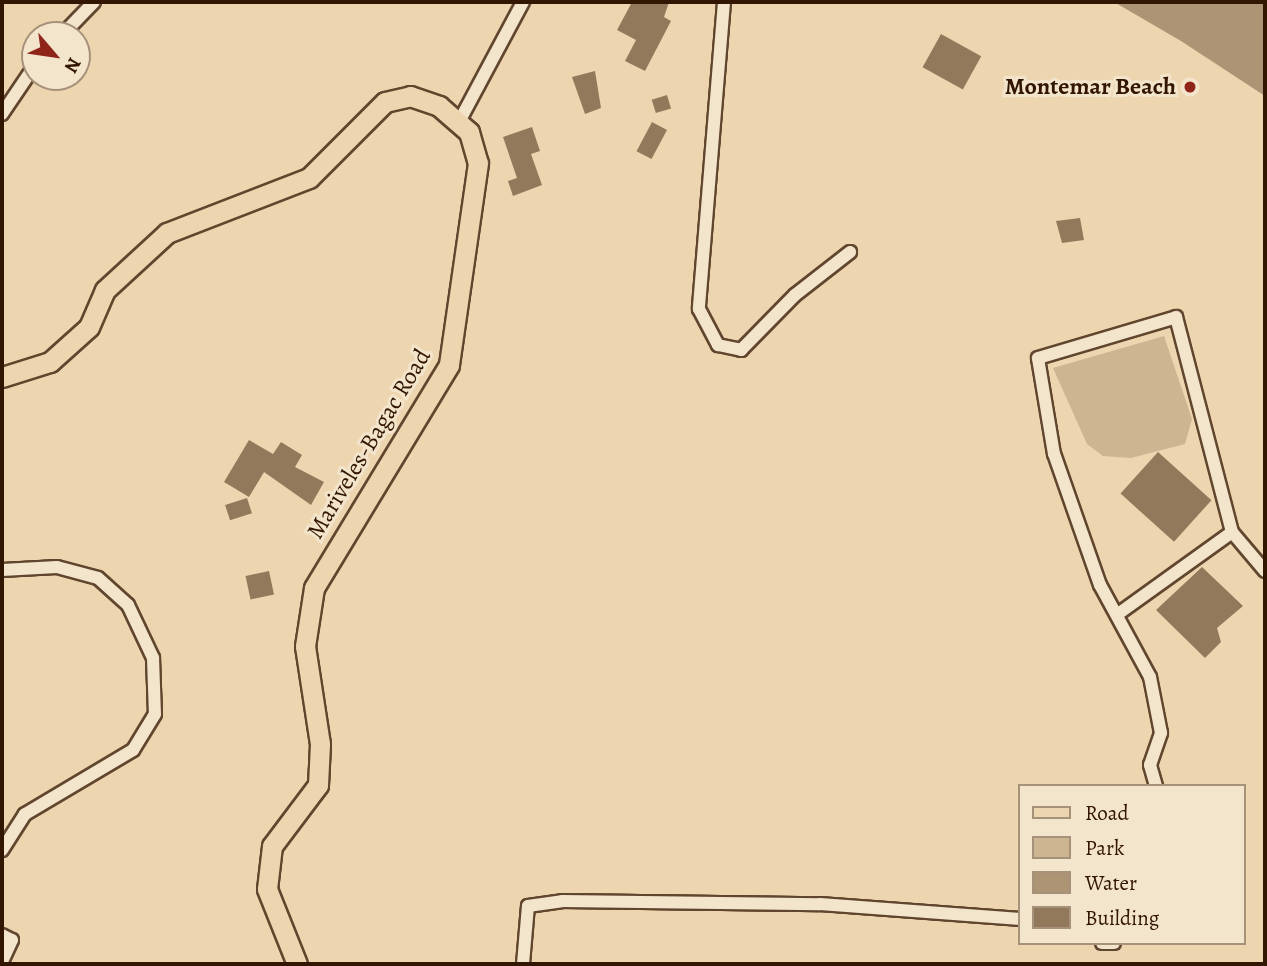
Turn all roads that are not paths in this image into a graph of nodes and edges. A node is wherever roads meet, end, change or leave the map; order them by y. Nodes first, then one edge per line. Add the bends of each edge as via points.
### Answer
1 (94, 2) edge
2 (523, 2) edge
3 (724, 2) edge
4 (76, 21) edge
5 (21, 86) edge
6 (2, 114) edge
7 (460, 120) junction
8 (850, 253) dead end
9 (2, 377) edge
10 (1232, 531) junction
11 (2, 570) edge
12 (1265, 572) edge
13 (1118, 614) junction
14 (1155, 784) edge
15 (2, 850) edge
16 (1018, 919) edge
17 (2, 935) edge
18 (2, 961) edge
19 (297, 964) edge
20 (523, 964) edge

1 - 4 street
2 - 7 street
3 - 8 street via 699,309 718,345 741,350 794,295
5 - 6 street
7 - 9 main road via 410,96 385,102 309,178 167,233 105,290 89,327 50,362
7 - 19 main road, Mariveles-Bagac Road via 478,163 449,365 314,588 305,646 320,744 318,785 272,846 267,889
10 - 12 street
10 - 13 street
10 - 13 street via 1176,317 1038,358 1054,454 1100,585
11 - 15 street via 57,567 98,578 128,605 153,658 155,714 133,750 25,814
13 - 14 street via 1150,677 1158,710 1161,733 1150,765
16 - 20 street via 820,904 562,901 528,906
17 - 18 street via 12,940

